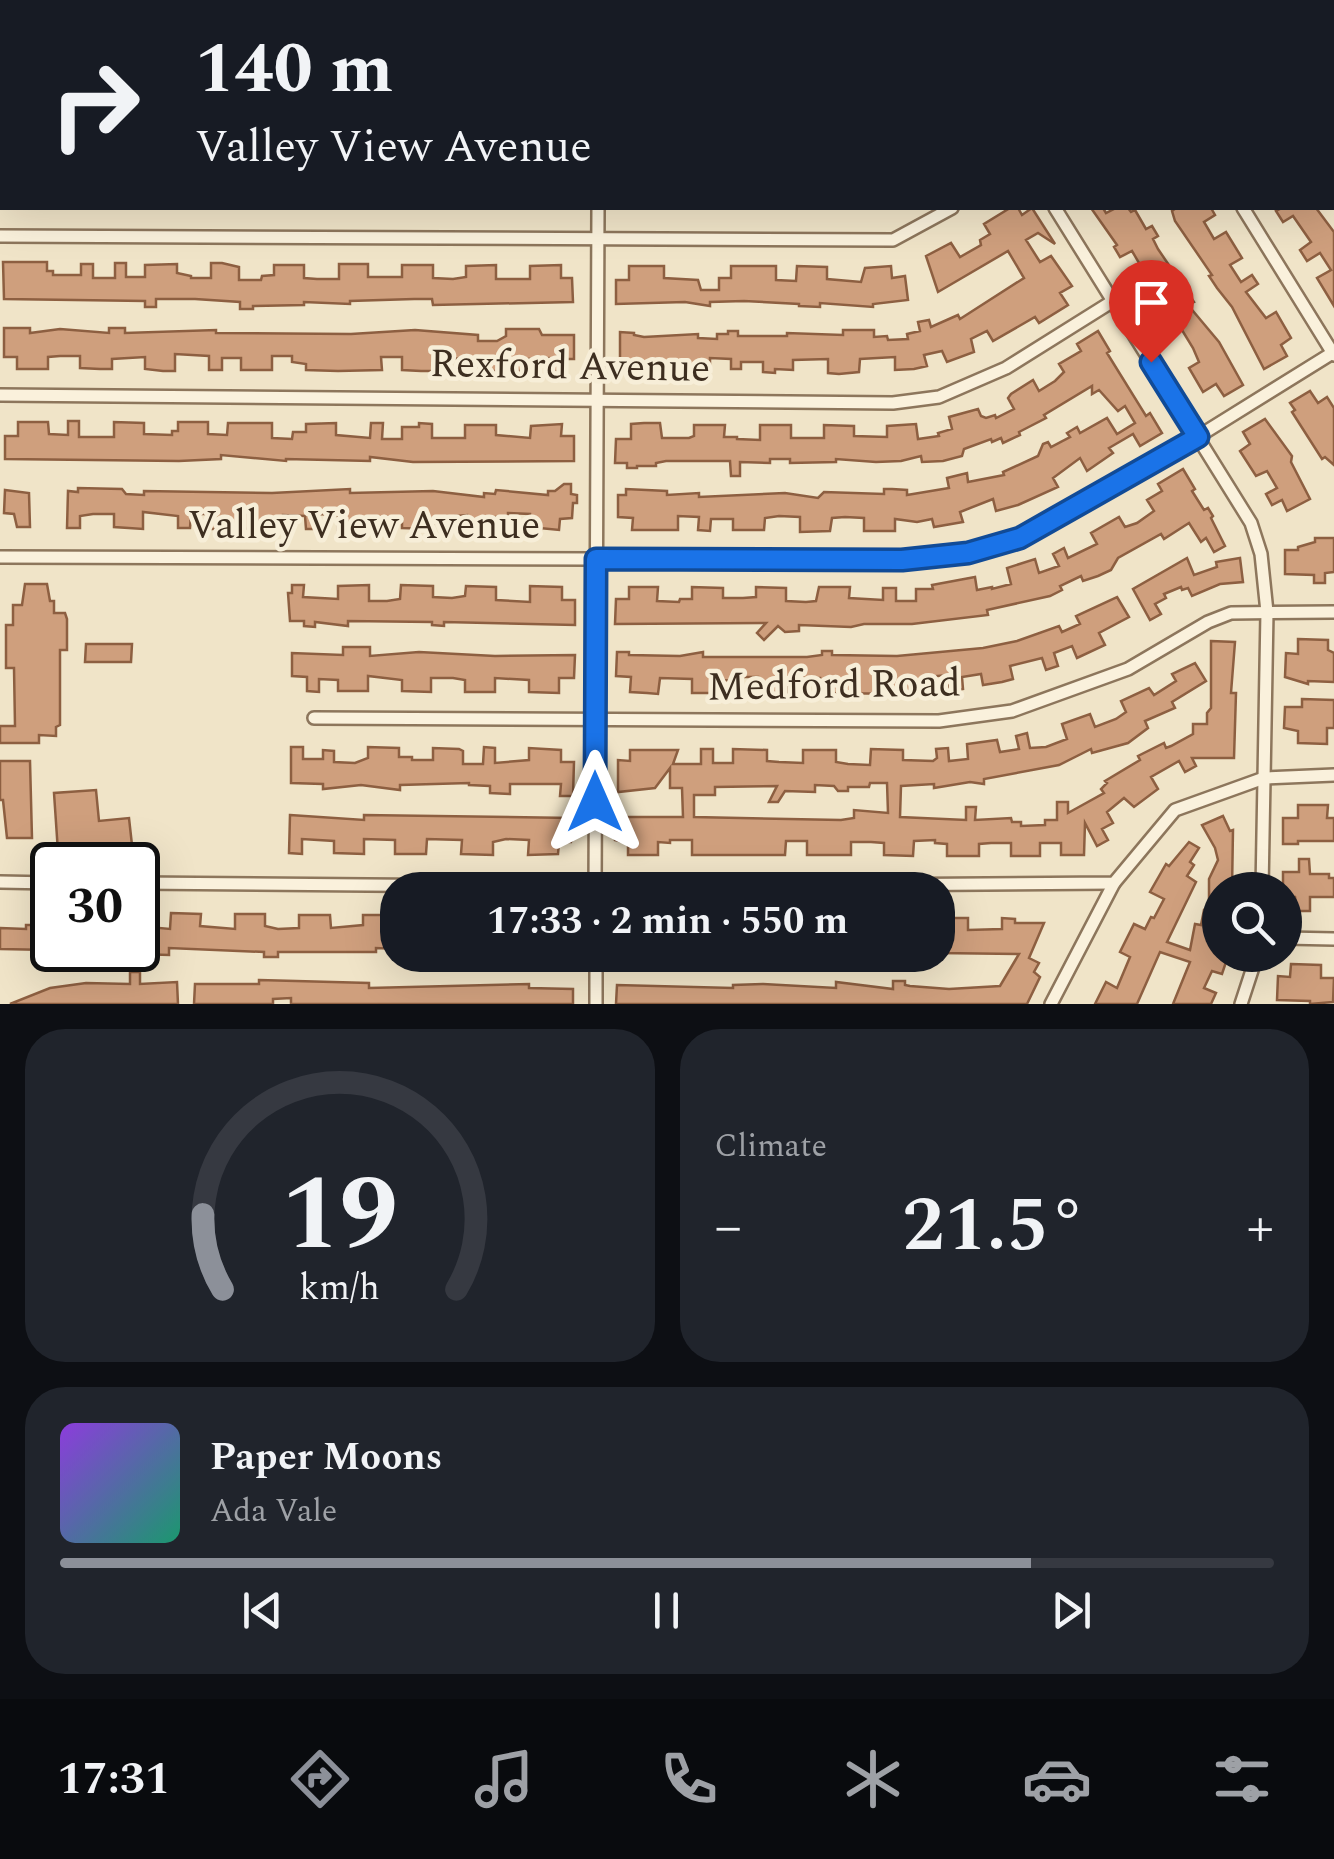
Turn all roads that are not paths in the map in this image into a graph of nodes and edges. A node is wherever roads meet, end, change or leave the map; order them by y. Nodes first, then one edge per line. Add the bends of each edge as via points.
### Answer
1 (598, 210) edge
2 (948, 210) edge
3 (1056, 210) edge
4 (1243, 210) edge
5 (0, 236) edge
6 (598, 239) junction
7 (1113, 301) junction
8 (1333, 353) edge
9 (0, 395) edge
10 (597, 399) junction
11 (1198, 437) junction
12 (0, 557) edge
13 (596, 559) junction
14 (1268, 612) junction
15 (1334, 612) edge
16 (314, 718) dead end
17 (595, 721) junction
18 (1334, 775) edge
19 (1264, 778) junction
20 (595, 872) edge
21 (1262, 872) edge
22 (0, 882) edge
23 (1114, 882) junction
24 (30, 883) edge
25 (160, 883) edge
26 (955, 884) edge
27 (380, 886) edge
28 (1302, 938) edge
29 (1334, 939) edge
30 (596, 972) edge
31 (1252, 972) edge
32 (596, 1004) edge
33 (1052, 1004) edge
34 (1242, 1004) edge

1 - 6 street
2 - 6 street via 893,240
3 - 7 street
4 - 8 street
5 - 6 street
6 - 10 street
7 - 10 street, Rexford Avenue via 1006,368 939,397
7 - 11 street
8 - 11 street, Valley View Avenue
9 - 10 street, Rexford Avenue
10 - 13 street
11 - 13 street, Valley View Avenue via 1020,538 968,553 902,560
11 - 14 street via 1251,523
12 - 13 street, Valley View Avenue
13 - 17 street
14 - 15 street, Medford Road
14 - 17 street, Medford Road via 1208,622 1128,669 1012,712 939,721
14 - 19 street
16 - 17 street, Medford Road
17 - 20 street
18 - 19 street
19 - 21 street
19 - 23 street via 1176,810
22 - 24 street
23 - 26 street
23 - 33 street
25 - 27 street
28 - 29 street
30 - 32 street
31 - 34 street

